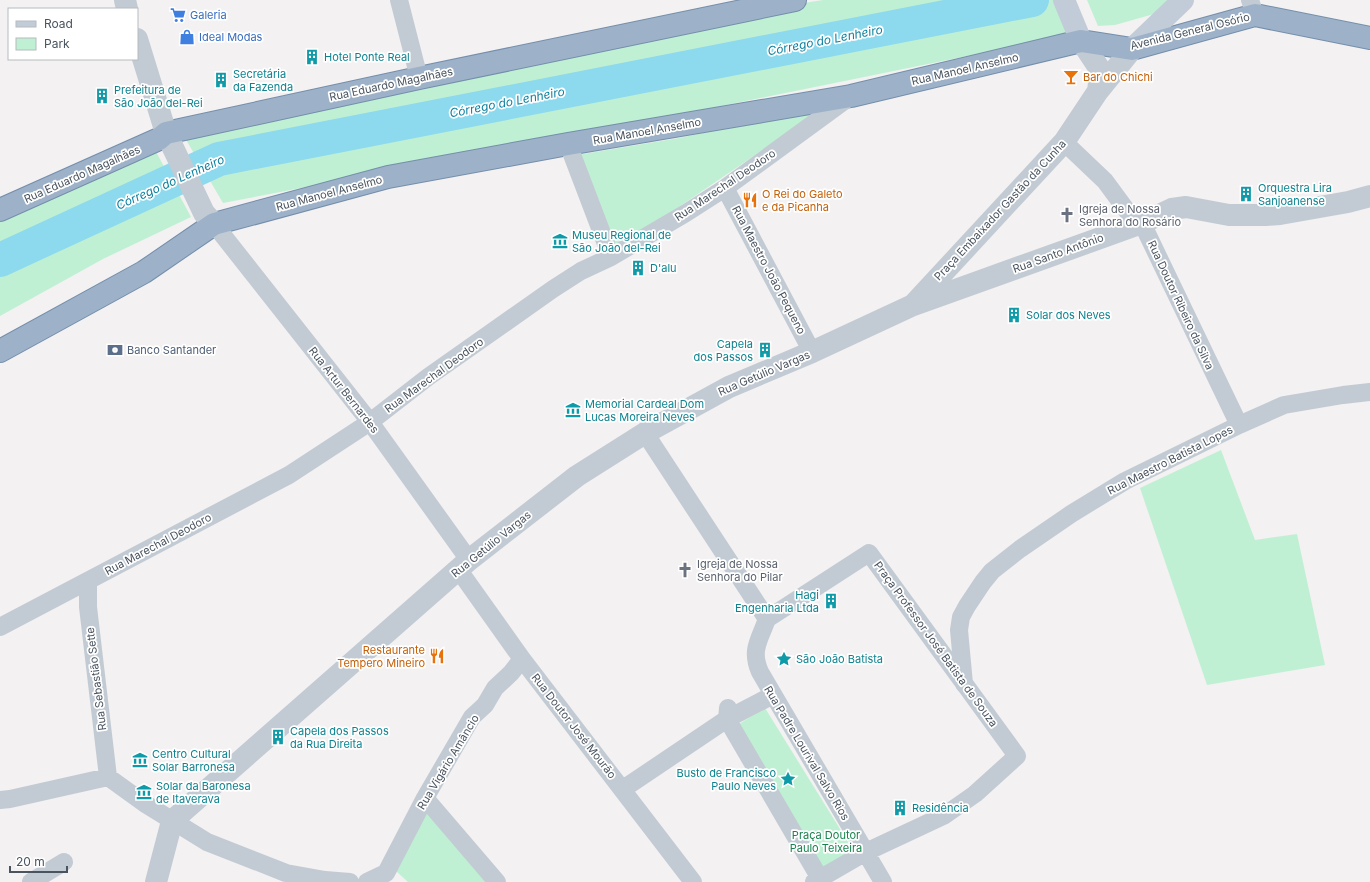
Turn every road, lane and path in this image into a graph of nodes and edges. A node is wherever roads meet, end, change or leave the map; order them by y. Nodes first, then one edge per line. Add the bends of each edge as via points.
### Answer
1 (399, 0) edge
2 (795, 0) edge
3 (1064, 0) edge
4 (1183, 0) edge
5 (1252, 8) edge
6 (1370, 38) edge
7 (138, 41) edge
8 (1081, 42) junction
9 (1132, 49) junction
10 (419, 78) junction
11 (1098, 91) junction
12 (851, 96) junction
13 (170, 141) junction
14 (1064, 142) junction
15 (568, 144) junction
16 (725, 188) junction
17 (1370, 196) edge
18 (0, 210) edge
19 (209, 218) junction
20 (1142, 223) junction
21 (611, 257) junction
22 (911, 306) junction
23 (0, 351) edge
24 (812, 352) junction
25 (1370, 384) edge
26 (1370, 392) edge
27 (1343, 395) junction
28 (370, 422) junction
29 (1239, 425) junction
30 (645, 433) junction
31 (464, 564) junction
32 (88, 581) junction
33 (767, 619) junction
34 (0, 627) edge
35 (522, 659) junction
36 (964, 684) junction
37 (773, 694) junction
38 (728, 714) junction
39 (108, 777) junction
40 (623, 789) junction
41 (425, 798) junction
42 (0, 800) edge
43 (172, 821) junction
44 (866, 852) junction
45 (64, 862) dead end
46 (391, 878) edge
47 (819, 881) edge
48 (31, 882) edge
49 (156, 882) edge
50 (350, 882) edge
51 (367, 882) edge
52 (497, 882) edge
53 (693, 882) edge
54 (883, 882) edge

1 - 10 street
2 - 10 highway, Rua Eduardo Magalhães
3 - 8 main road
4 - 9 main road
5 - 6 highway, Avenida General Osório
5 - 9 highway, Avenida General Osório
7 - 13 street
8 - 9 highway, Avenida General Osório
8 - 11 street via 1099,68
8 - 12 highway, Rua Manoel Anselmo
9 - 11 street, Praça Embaixador Gastão da Cunha
10 - 13 highway, Rua Eduardo Magalhães
11 - 14 street, Praça Embaixador Gastão da Cunha
12 - 15 highway, Rua Manoel Anselmo
12 - 16 street, Rua Marechal Deodoro
13 - 18 highway, Rua Eduardo Magalhães via 159,139
13 - 19 street
14 - 20 street, Rua Doutor Ribeiro da Silva via 1105,181 1133,220
14 - 22 street, Praça Embaixador Gastão da Cunha
15 - 19 highway, Rua Manoel Anselmo via 388,177
15 - 21 street
16 - 21 street, Rua Marechal Deodoro
16 - 24 street, Rua Maestro João Pequeno
17 - 20 street, Rua Santo Antônio via 1266,215 1228,215 1186,207
19 - 23 highway, Rua Manoel Anselmo via 144,272
19 - 28 street, Rua Artur Bernardes
20 - 22 street, Rua Santo Antônio
20 - 29 street, Rua Doutor Ribeiro da Silva
21 - 28 street, Rua Marechal Deodoro via 581,271 553,289 428,377
22 - 24 street, Rua Getúlio Vargas
24 - 30 street, Rua Getúlio Vargas via 729,387
25 - 27 street
26 - 27 street, Rua Maestro Batista Lopes
27 - 29 street, Rua Maestro Batista Lopes via 1284,405
28 - 31 street, Rua Artur Bernardes
28 - 32 street, Rua Marechal Deodoro via 289,476
29 - 36 street, Rua Maestro Batista Lopes via 1125,481 1071,514 992,571 961,617 959,630
30 - 31 street, Rua Getúlio Vargas via 577,476
30 - 33 street
31 - 35 street, Rua Doutor José Mourão
31 - 43 street, Rua Getúlio Vargas
32 - 34 street, Rua Marechal Deodoro
32 - 39 street, Rua Sebastião Sette via 88,607
33 - 36 street, Praça Professor José Batista de Souza via 869,553
33 - 37 street, Rua Padre Lourival Salvo Rios via 756,646 755,659
35 - 40 street, Rua Doutor José Mourão
35 - 41 street, Rua Vigário Amâncio via 495,688 485,705 472,717
36 - 44 street, Praça Professor José Batista de Souza via 1017,756 975,794 945,814
37 - 38 street
37 - 44 street, Rua Padre Lourival Salvo Rios
38 - 40 street
38 - 47 street
39 - 42 street
39 - 43 street
40 - 53 street, Rua Doutor José Mourão
41 - 46 street, Rua Vigário Amâncio
41 - 52 street
43 - 49 street
43 - 50 street via 207,842 286,873
44 - 47 street
44 - 54 street, Rua Padre Lourival Salvo Rios
45 - 48 street
46 - 51 street

